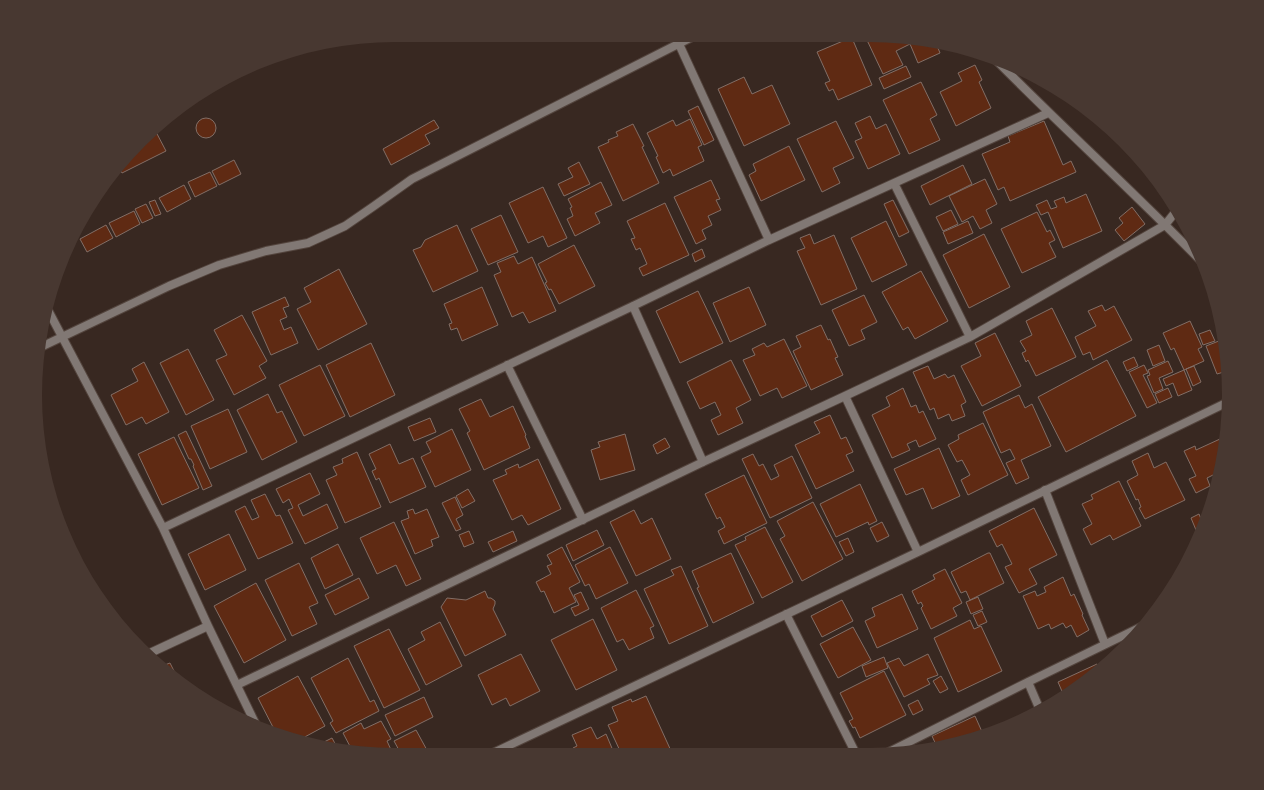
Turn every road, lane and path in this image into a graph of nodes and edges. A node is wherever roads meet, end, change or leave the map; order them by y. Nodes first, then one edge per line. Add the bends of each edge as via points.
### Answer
1 (683, 42) edge
2 (679, 44) junction
3 (1005, 70) edge
4 (1048, 113) junction
5 (894, 183) junction
6 (1173, 216) edge
7 (1166, 225) junction
8 (769, 240) junction
9 (1191, 251) edge
10 (633, 306) junction
11 (51, 316) edge
12 (61, 337) junction
13 (970, 337) junction
14 (46, 345) edge
15 (507, 366) junction
16 (845, 396) junction
17 (1222, 405) edge
18 (703, 462) junction
19 (1045, 490) junction
20 (583, 520) junction
21 (163, 528) junction
22 (918, 552) junction
23 (786, 614) junction
24 (208, 626) junction
25 (1131, 632) edge
26 (1105, 644) junction
27 (153, 652) edge
28 (1028, 682) junction
29 (237, 685) junction
30 (1038, 705) edge
31 (253, 718) edge
32 (899, 746) edge
33 (501, 748) edge
34 (853, 748) edge

1 - 2 street
2 - 8 street
2 - 12 street via 412,179 345,226 308,242 219,265
3 - 4 street
4 - 5 street
4 - 7 street
5 - 8 street
5 - 13 street
6 - 7 street
7 - 9 street
7 - 13 street
8 - 10 street
10 - 15 street
10 - 18 street
11 - 12 street
12 - 14 street
12 - 21 street
13 - 16 street
15 - 20 street
15 - 21 street
16 - 18 street
16 - 22 street
17 - 19 street
18 - 20 street
19 - 22 street
19 - 26 street
20 - 29 street
21 - 24 street
22 - 23 street
23 - 33 street
23 - 34 street
24 - 27 street
24 - 29 street
25 - 26 street
26 - 28 street
28 - 30 street
28 - 32 street
29 - 31 street

